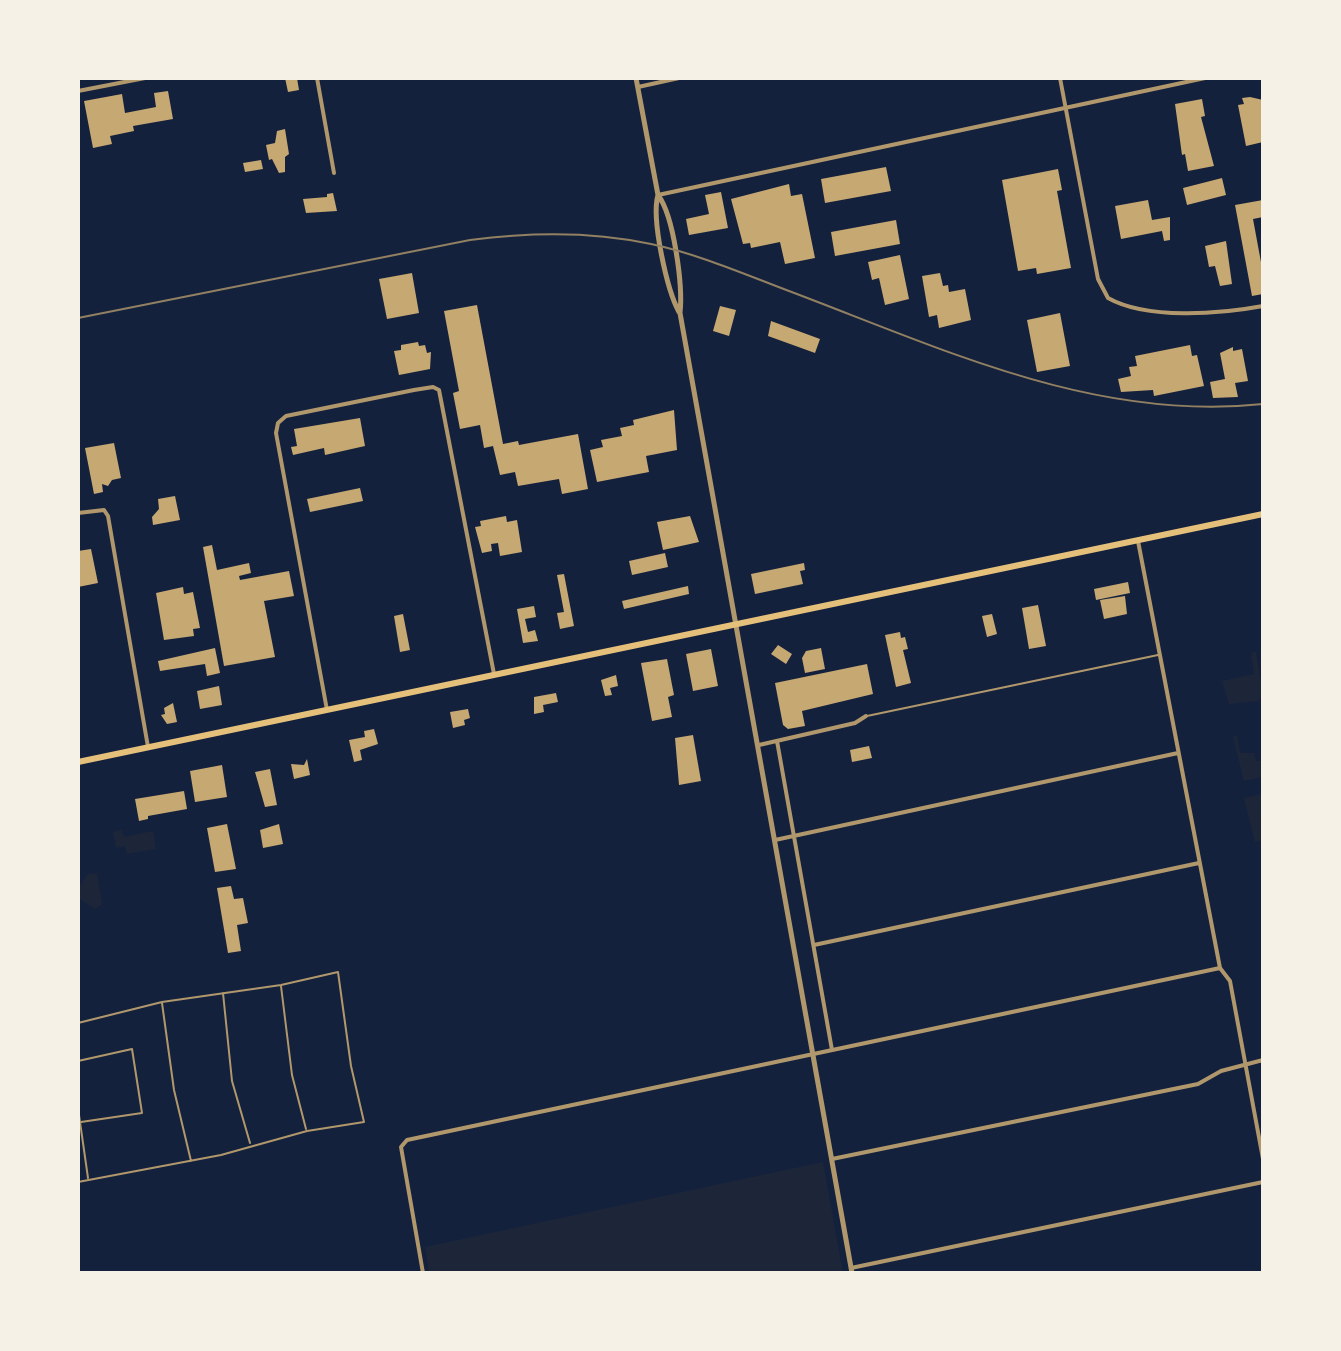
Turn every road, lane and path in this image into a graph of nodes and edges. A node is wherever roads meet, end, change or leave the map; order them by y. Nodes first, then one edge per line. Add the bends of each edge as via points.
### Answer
1 (145, 78) edge
2 (317, 78) edge
3 (636, 78) edge
4 (679, 78) edge
5 (1060, 78) edge
6 (1205, 78) edge
7 (638, 87) junction
8 (78, 91) edge
9 (1065, 107) junction
10 (334, 173) dead end
11 (658, 195) junction
12 (1263, 306) edge
13 (680, 313) junction
14 (78, 513) edge
15 (1263, 514) edge
16 (1138, 541) junction
17 (737, 623) junction
18 (1160, 654) junction
19 (494, 674) junction
20 (327, 710) junction
21 (866, 716) joint
22 (777, 741) junction
23 (759, 745) junction
24 (148, 747) junction
25 (1178, 753) junction
26 (78, 762) edge
27 (795, 835) junction
28 (775, 840) junction
29 (1199, 863) junction
30 (814, 945) junction
31 (1220, 968) junction
32 (281, 985) junction
33 (223, 992) junction
34 (162, 1002) junction
35 (78, 1023) edge
36 (832, 1051) junction
37 (813, 1055) junction
38 (1263, 1060) edge
39 (78, 1061) edge
40 (1246, 1064) junction
41 (78, 1108) edge
42 (81, 1122) junction
43 (307, 1131) junction
44 (250, 1145) junction
45 (832, 1159) junction
46 (1263, 1159) edge
47 (191, 1161) junction
48 (88, 1180) junction
49 (78, 1182) edge
50 (1263, 1182) edge
51 (852, 1270) edge
52 (423, 1273) edge

1 - 8 street
2 - 10 street
3 - 7 street
4 - 7 street
5 - 9 street
6 - 9 street
7 - 11 street
9 - 11 street
9 - 12 street via 1098,279 1108,298 1141,309 1179,312
11 - 13 street via 674,249
11 - 13 street via 655,205 671,298
13 - 17 street
14 - 24 street via 104,510
15 - 16 main road
16 - 17 main road
16 - 18 street
17 - 19 main road
17 - 23 street
18 - 21 lane
18 - 25 street
19 - 20 main road
19 - 20 street via 439,390 286,416 276,433
20 - 24 main road
21 - 22 street
22 - 23 street
22 - 27 street
23 - 28 street
24 - 26 main road
25 - 27 street
25 - 29 street
27 - 28 street
27 - 30 street
28 - 37 street
29 - 30 street
29 - 31 street
30 - 36 street
31 - 36 street
31 - 40 street via 1230,981
32 - 33 lane
32 - 43 lane via 292,1075
32 - 43 lane via 338,972 364,1122
33 - 34 lane
33 - 44 lane via 232,1081
34 - 35 lane
34 - 47 lane
36 - 37 street
37 - 45 street
37 - 52 street via 401,1143
38 - 40 street
39 - 42 lane via 132,1049 142,1113
40 - 45 street via 1198,1084
40 - 46 street
41 - 42 lane
42 - 48 lane
43 - 44 lane
44 - 47 lane
45 - 51 street
47 - 48 lane
48 - 49 lane
50 - 51 street

